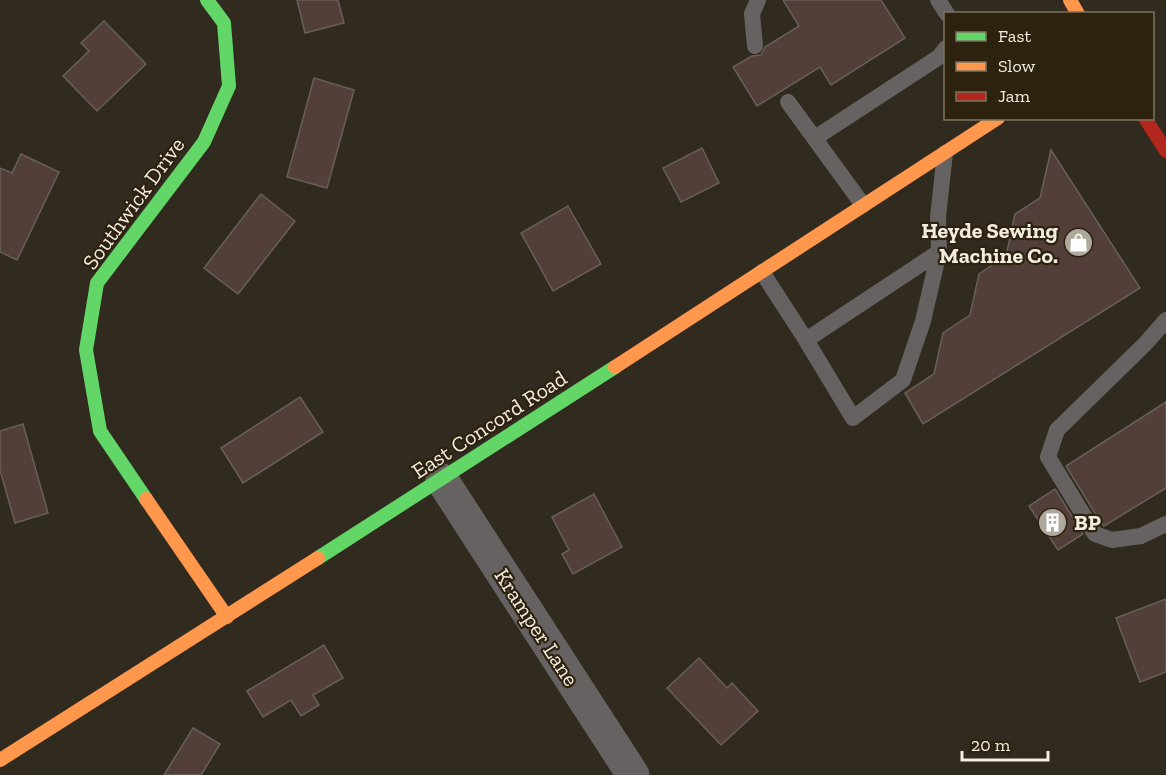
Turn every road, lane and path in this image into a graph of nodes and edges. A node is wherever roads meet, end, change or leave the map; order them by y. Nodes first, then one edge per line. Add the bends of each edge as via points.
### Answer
1 (207, 0) edge
2 (758, 0) edge
3 (754, 46) dead end
4 (944, 50) edge
5 (789, 102) dead end
6 (995, 120) edge
7 (1129, 121) dead end
8 (1148, 122) edge
9 (814, 138) junction
10 (1166, 151) edge
11 (945, 152) junction
12 (863, 205) junction
13 (939, 252) junction
14 (762, 272) junction
15 (1166, 320) edge
16 (806, 340) junction
17 (442, 480) junction
18 (1166, 524) edge
19 (227, 617) junction
20 (0, 760) edge
21 (633, 775) edge

1 - 19 street, Southwick Drive via 224,22 229,86 204,142 97,283 86,350 100,431
2 - 3 lane via 752,14
4 - 9 lane via 939,57
5 - 9 lane
6 - 11 street, East Concord Road
7 - 8 street
8 - 10 street
9 - 12 lane
11 - 12 street, East Concord Road
11 - 13 lane via 938,216
12 - 14 street, East Concord Road
13 - 16 lane
13 - 16 lane via 923,321 903,380 853,417
14 - 16 lane
14 - 17 street, East Concord Road
15 - 18 lane via 1057,430 1048,457 1095,534 1112,540 1141,536
17 - 19 street, East Concord Road
17 - 21 street, Kramper Lane
19 - 20 street, East Concord Road

